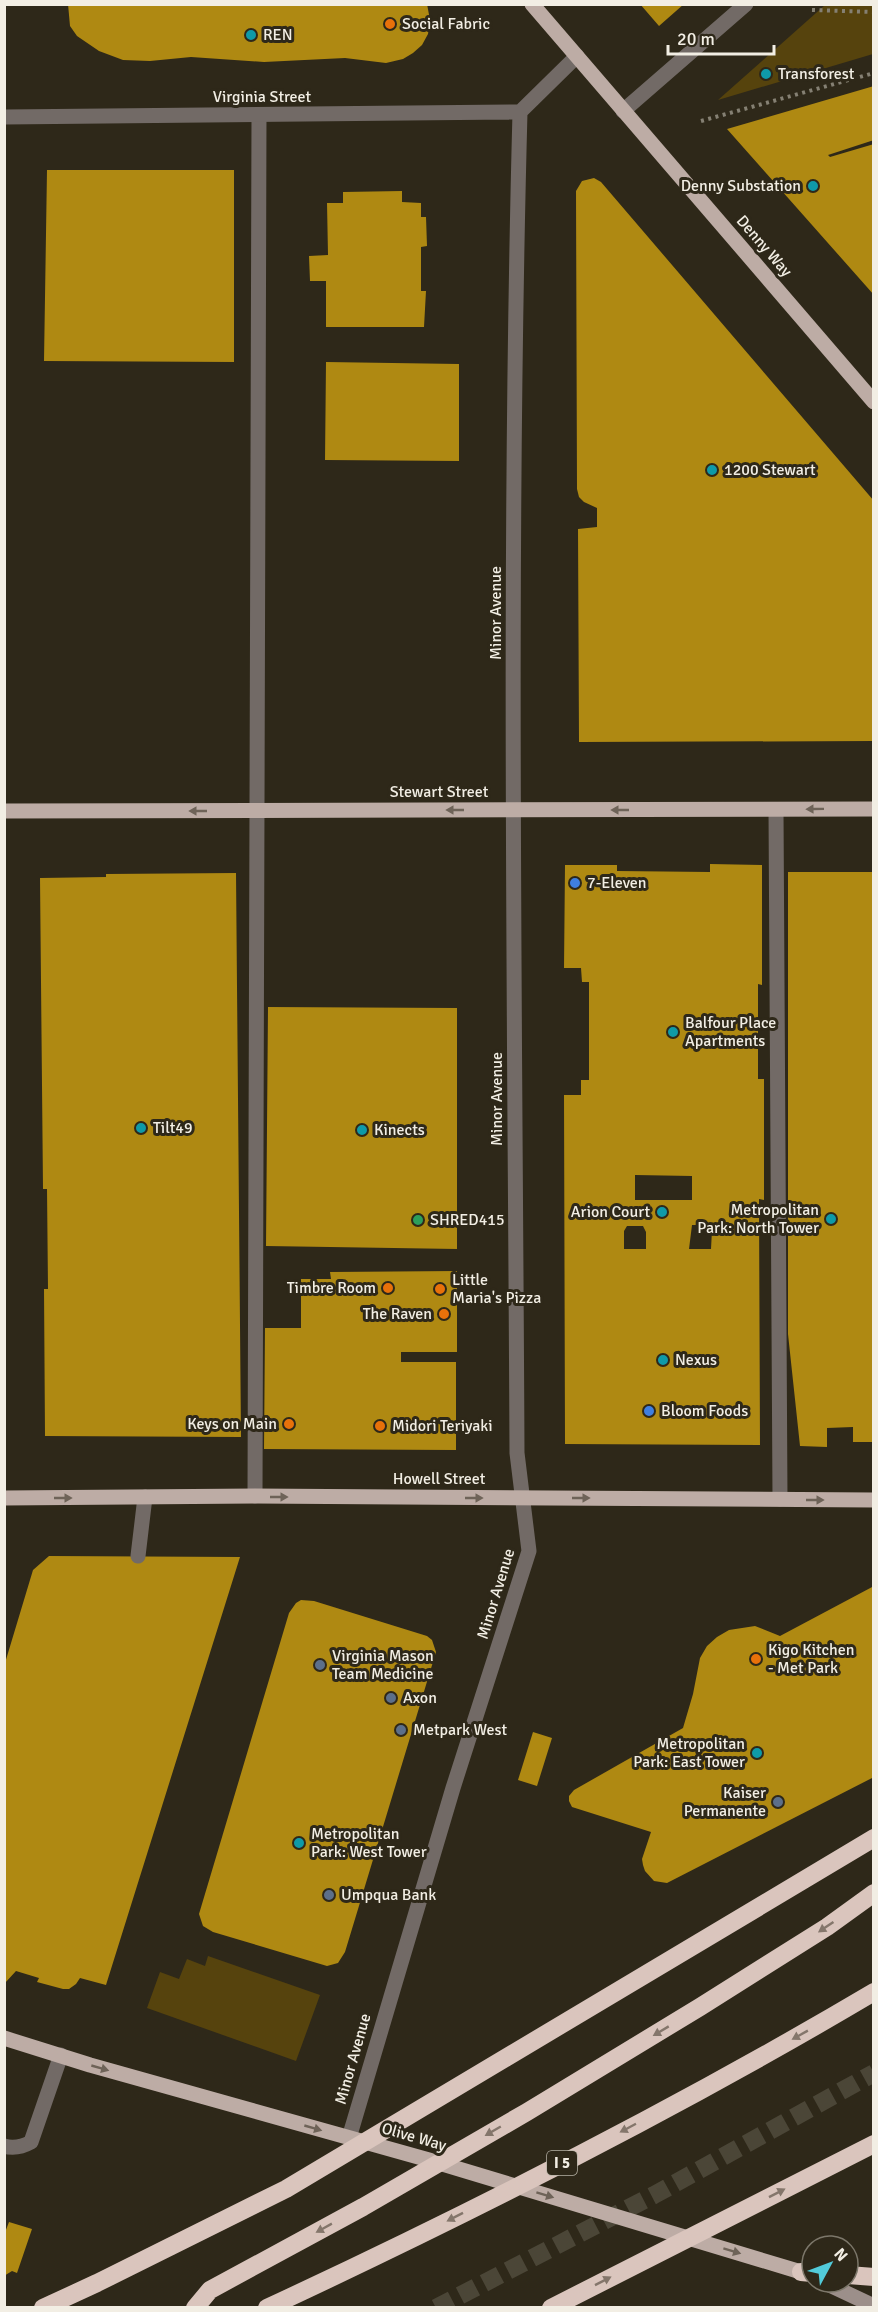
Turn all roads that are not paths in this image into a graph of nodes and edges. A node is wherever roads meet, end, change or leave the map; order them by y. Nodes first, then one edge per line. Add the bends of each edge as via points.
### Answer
1 (532, 4) edge
2 (746, 4) edge
3 (577, 56) junction
4 (623, 111) junction
5 (520, 112) junction
6 (259, 116) junction
7 (4, 117) edge
8 (873, 402) edge
9 (873, 809) edge
10 (257, 810) junction
11 (514, 810) junction
12 (777, 810) junction
13 (4, 811) edge
14 (255, 1496) junction
15 (145, 1497) junction
16 (4, 1498) edge
17 (522, 1498) junction
18 (780, 1499) junction
19 (873, 1500) edge
20 (138, 1557) dead end
21 (873, 1838) edge
22 (873, 1893) edge
23 (873, 1992) edge
24 (4, 2038) edge
25 (61, 2055) junction
26 (350, 2138) junction
27 (873, 2144) edge
28 (4, 2146) edge
29 (800, 2272) edge
30 (848, 2294) edge
31 (873, 2306) edge
32 (43, 2307) edge
33 (195, 2307) edge
34 (267, 2307) edge
35 (551, 2307) edge

1 - 3 main road, Denny Way
2 - 4 street
3 - 4 main road, Denny Way
3 - 5 street
4 - 8 main road, Denny Way
5 - 6 street, Virginia Street
5 - 11 street, Minor Avenue via 515,308
6 - 7 street, Virginia Street
6 - 10 street
9 -> 12 main road, Stewart Street
11 -> 10 main road, Stewart Street
10 -> 13 main road, Stewart Street
10 - 14 street
12 -> 11 main road, Stewart Street
11 - 17 street, Minor Avenue via 517,1441
12 - 18 street
14 - 15 main road, Howell Street
14 -> 17 main road, Howell Street
16 -> 15 main road, Howell Street
15 - 20 street
17 -> 18 main road, Howell Street
17 - 26 street, Minor Avenue via 529,1551 450,1799
18 -> 19 main road, Howell Street
21 - 32 highway via 286,2189
22 -> 33 highway via 827,1927 700,2007 363,2207 210,2290
23 -> 34 highway, I 5 via 536,2176
24 - 25 main road, Olive Way
25 -> 26 main road, Olive Way
25 - 28 street via 31,2142
26 -> 29 main road, Olive Way
35 -> 27 highway
30 - 31 main road

